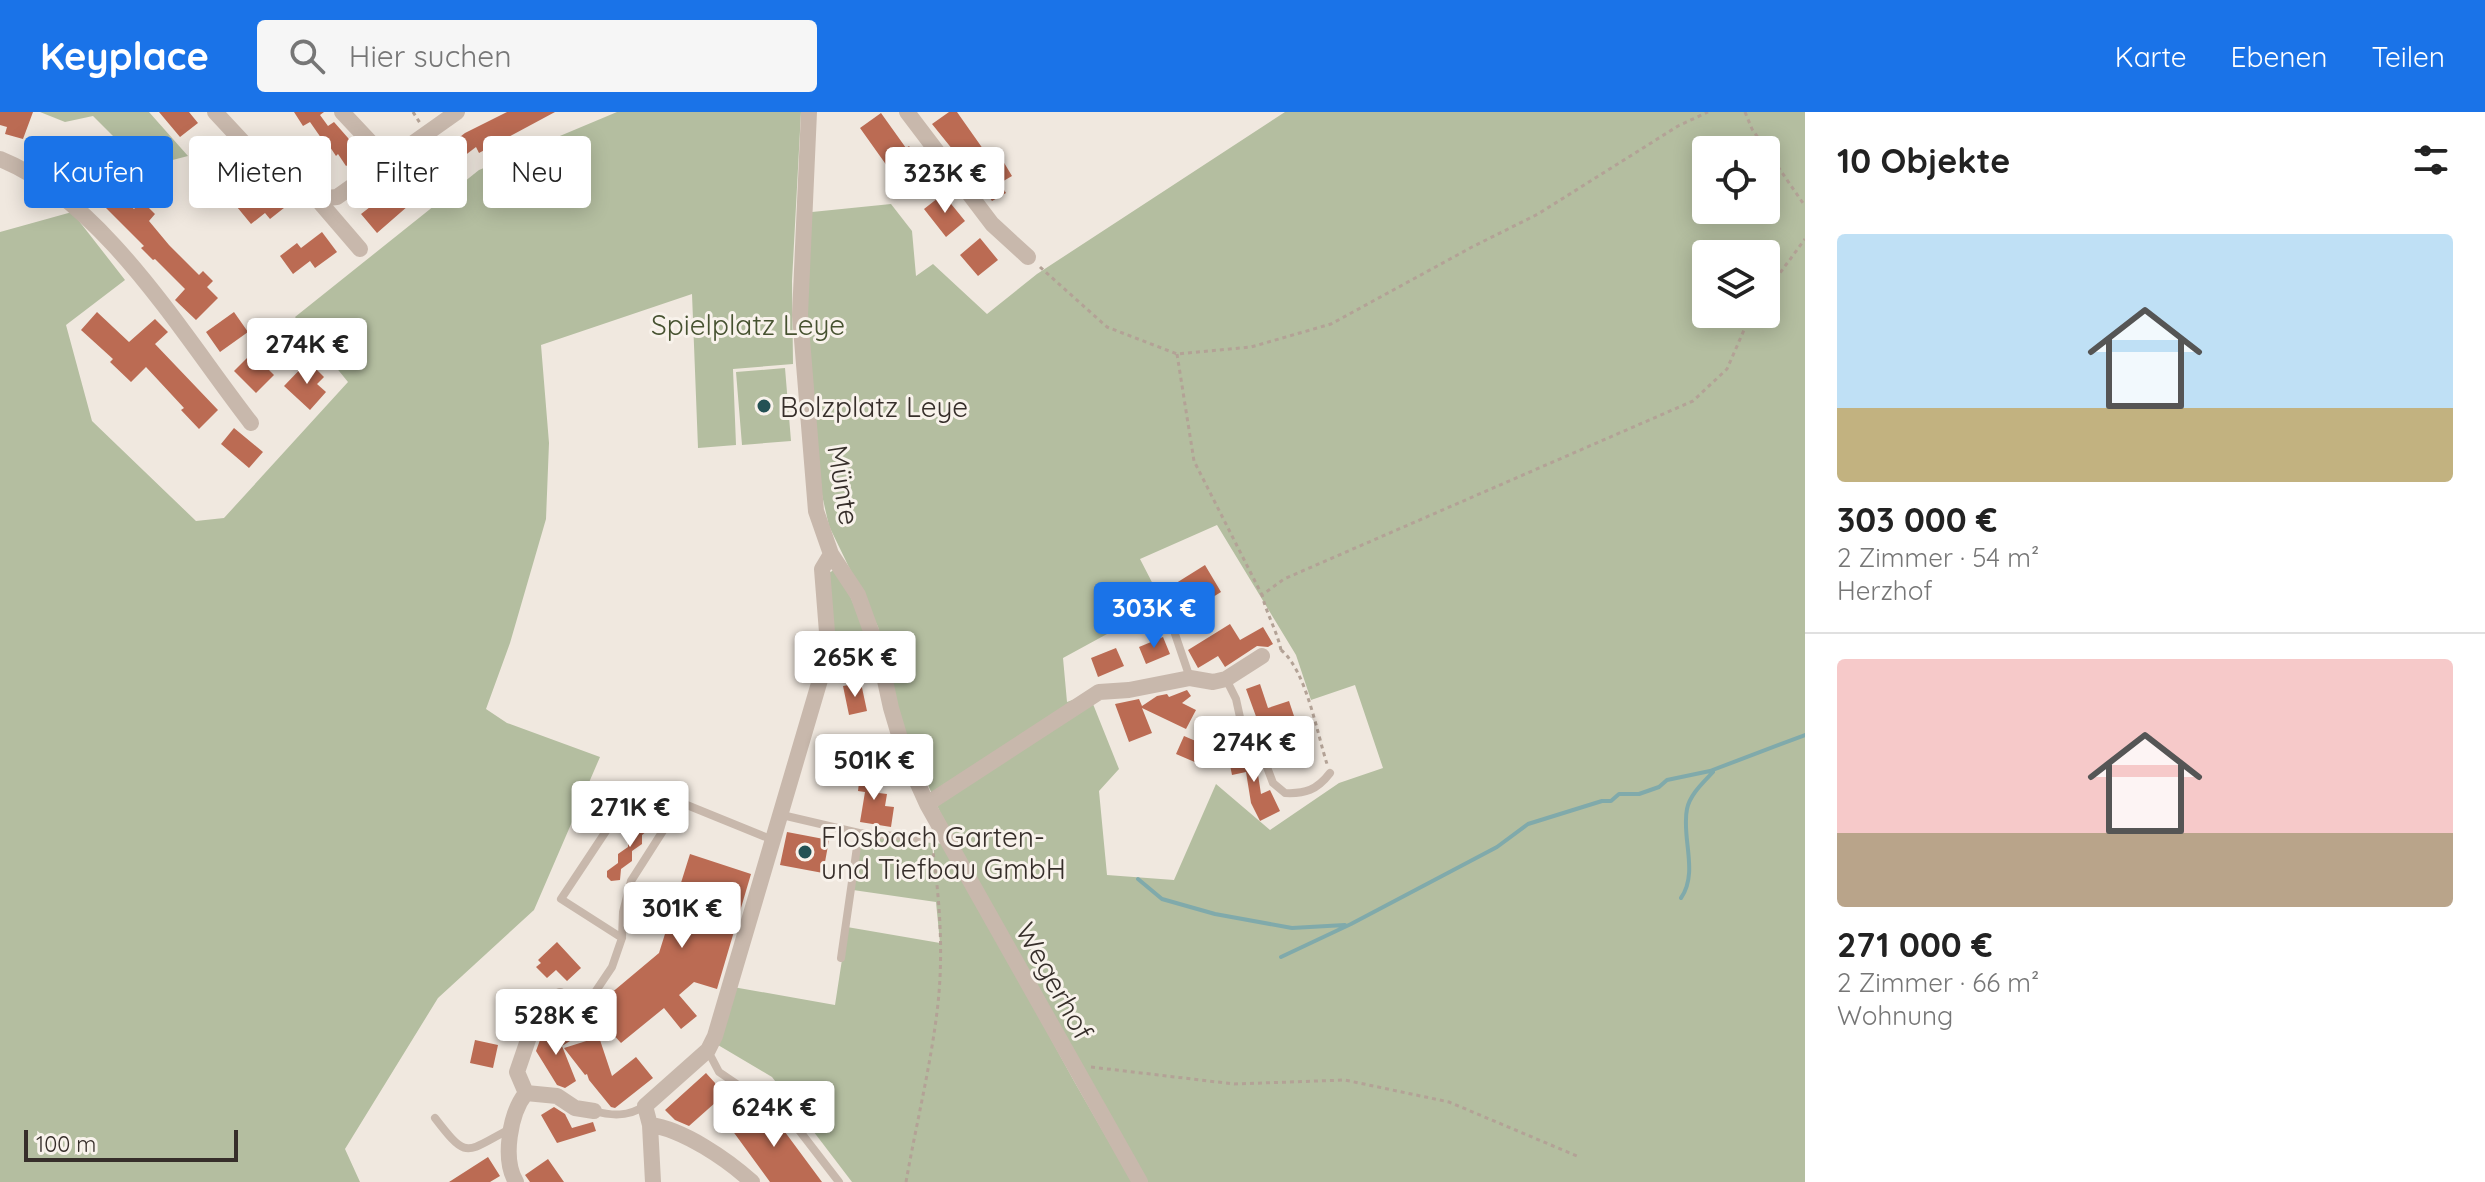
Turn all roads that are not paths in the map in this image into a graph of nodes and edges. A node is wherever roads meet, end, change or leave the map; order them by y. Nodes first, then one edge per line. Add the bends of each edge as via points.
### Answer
1 (215, 112) edge
2 (342, 112) edge
3 (457, 112) edge
4 (809, 112) edge
5 (907, 112) edge
6 (237, 136) edge
7 (365, 136) edge
8 (423, 136) edge
9 (0, 159) edge
10 (325, 208) edge
11 (360, 249) dead end
12 (1028, 257) road end
13 (251, 423) dead end
14 (831, 554) junction
15 (1170, 595) dead end
16 (1262, 656) road end
17 (1190, 678) junction
18 (1226, 679) junction
19 (1330, 773) road end
20 (673, 800) junction
21 (927, 804) junction
22 (782, 815) junction
23 (941, 829) junction
24 (859, 833) junction
25 (773, 840) junction
26 (622, 938) junction
27 (841, 958) dead end
28 (560, 996) dead end
29 (581, 1013) dead end
30 (708, 1050) junction
31 (526, 1093) junction
32 (645, 1106) junction
33 (594, 1111) joint
34 (435, 1118) dead end
35 (650, 1125) junction
36 (511, 1128) junction
37 (516, 1182) edge
38 (653, 1182) edge
39 (752, 1182) edge
40 (839, 1182) edge
41 (1140, 1182) edge

1 - 6 street
2 - 7 street
3 - 8 street
4 - 14 street, Münte via 800,315 816,511
5 - 12 street via 992,224
9 - 13 street via 71,201 176,319
10 - 11 street
14 - 21 street, Wegerhof via 858,595 905,755
14 - 22 street, Münte via 822,569 828,645
15 - 17 lane via 1175,634
16 - 18 street
17 - 18 street
17 - 21 street via 1099,692
18 - 19 lane via 1243,731 1259,746 1273,783 1285,793 1301,794
20 - 25 lane
20 - 26 lane via 668,823 631,881
20 - 26 lane via 639,790 626,801 561,899
21 - 23 street, Wegerhof
22 - 24 lane
22 - 25 street, Münte
23 - 24 lane via 919,838
23 - 41 street, Wegerhof
24 - 27 lane
25 - 30 street, Münte
26 - 29 lane via 612,967
28 - 31 street via 530,1034 517,1072
30 - 32 street, Münte
30 - 40 lane via 719,1072 778,1103
31 - 33 street via 557,1096 575,1108
31 - 36 street
32 - 33 lane via 622,1115
32 - 35 street
34 - 36 lane via 462,1149
35 - 38 street
35 - 39 street via 689,1138
36 - 37 street via 510,1163

